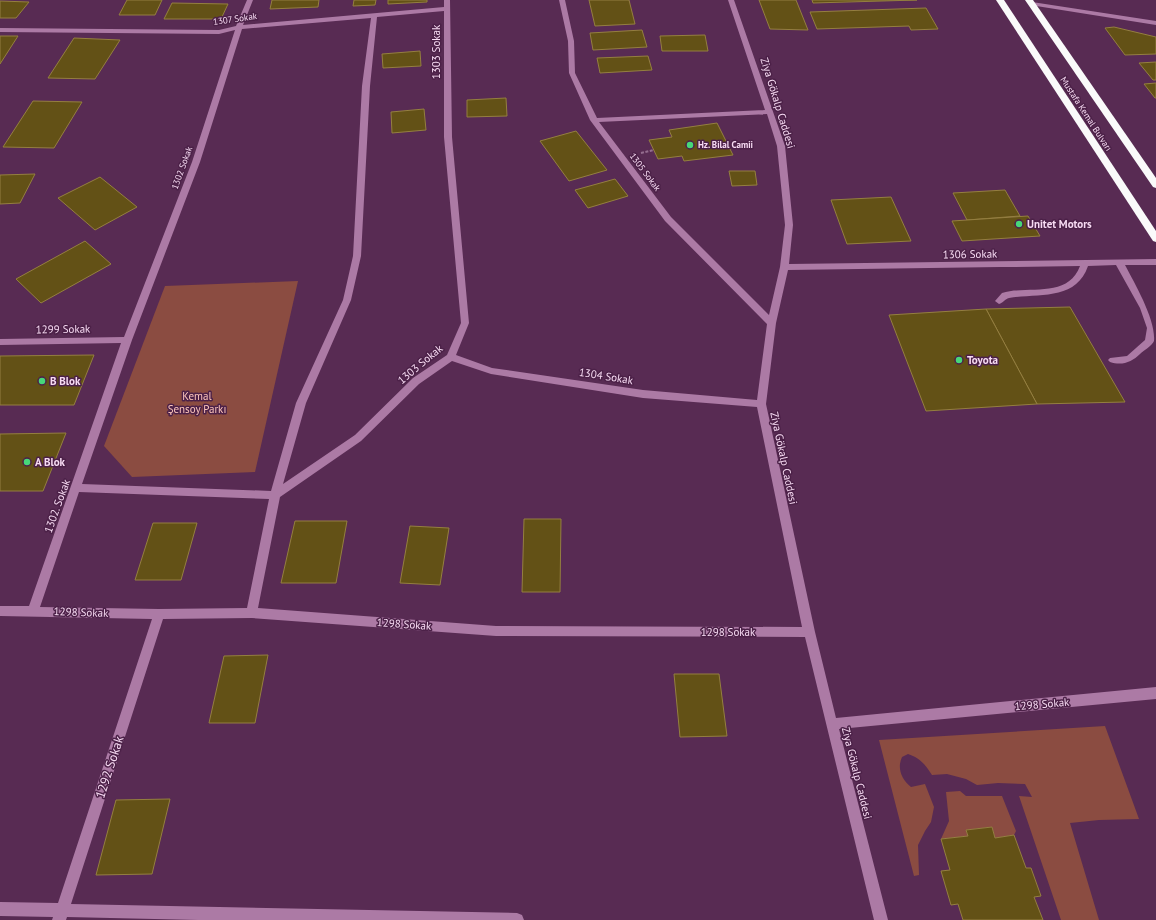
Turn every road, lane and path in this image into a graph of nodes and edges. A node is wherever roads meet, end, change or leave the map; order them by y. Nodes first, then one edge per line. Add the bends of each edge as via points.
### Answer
1 (250, 0) edge
2 (562, 0) edge
3 (731, 0) edge
4 (1000, 0) edge
5 (1031, 2) edge
6 (447, 5) edge
7 (374, 16) junction
8 (1156, 23) edge
9 (239, 27) junction
10 (0, 30) edge
11 (769, 112) junction
12 (594, 120) junction
13 (1156, 185) edge
14 (1156, 239) edge
15 (1119, 262) junction
16 (1156, 262) edge
17 (1085, 263) junction
18 (784, 267) junction
19 (999, 301) dead end
20 (772, 323) junction
21 (127, 340) junction
22 (0, 342) edge
23 (451, 357) junction
24 (1113, 360) dead end
25 (761, 404) junction
26 (77, 488) junction
27 (275, 496) junction
28 (0, 611) edge
29 (33, 611) junction
30 (252, 613) junction
31 (159, 614) junction
32 (809, 632) junction
33 (1156, 693) edge
34 (833, 724) junction
35 (0, 909) edge
36 (61, 916) edge
37 (417, 919) edge
38 (517, 920) edge
39 (880, 920) edge

1 - 9 street, 1302 Sokak
2 - 12 street, 1305 Sokak via 571,41 572,73
3 - 11 street, Ziya Gökalp Caddesi
4 - 14 highway, Mustafa Kemal Bulvarı
5 - 8 street
5 - 13 highway, Mustafa Kemal Bulvarı
6 - 7 street, 1307 Sokak
6 - 23 street, 1303 Sokak via 448,137 465,323
7 - 9 street, 1307 Sokak
7 - 27 street via 366,86 358,256 347,300 301,403
9 - 10 street, 1307 Sokak via 219,32
9 - 21 street, 1302 Sokak via 196,162
11 - 12 street
11 - 18 street, Ziya Gökalp Caddesi via 781,146 789,225
12 - 20 street, 1305 Sokak via 668,219
15 - 16 street, 1306 Sokak
15 - 17 street, 1306 Sokak
15 - 24 street via 1144,308 1151,328 1150,341 1129,359
17 - 18 street, 1306 Sokak
17 - 19 street via 1079,279 1067,287 1033,294 1005,295
18 - 20 street, Ziya Gökalp Caddesi
20 - 25 street, Ziya Gökalp Caddesi
21 - 22 street, 1299 Sokak
21 - 26 street, 1302. Sokak
23 - 25 street, 1304 Sokak via 491,371 636,393
23 - 27 street, 1303 Sokak via 416,381 358,438
25 - 32 street, Ziya Gökalp Caddesi
26 - 27 street
26 - 29 street, 1302. Sokak
27 - 30 street
28 - 29 street, 1298 Sokak
29 - 31 street, 1298 Sokak
30 - 31 street, 1298 Sokak
30 - 32 street, 1298 Sokak via 496,630
31 - 36 street, 1292 Sokak
32 - 34 street, Ziya Gökalp Caddesi
33 - 34 street, 1298 Sokak
34 - 39 street, Ziya Gökalp Caddesi
35 - 36 street
36 - 37 street
37 - 38 street

